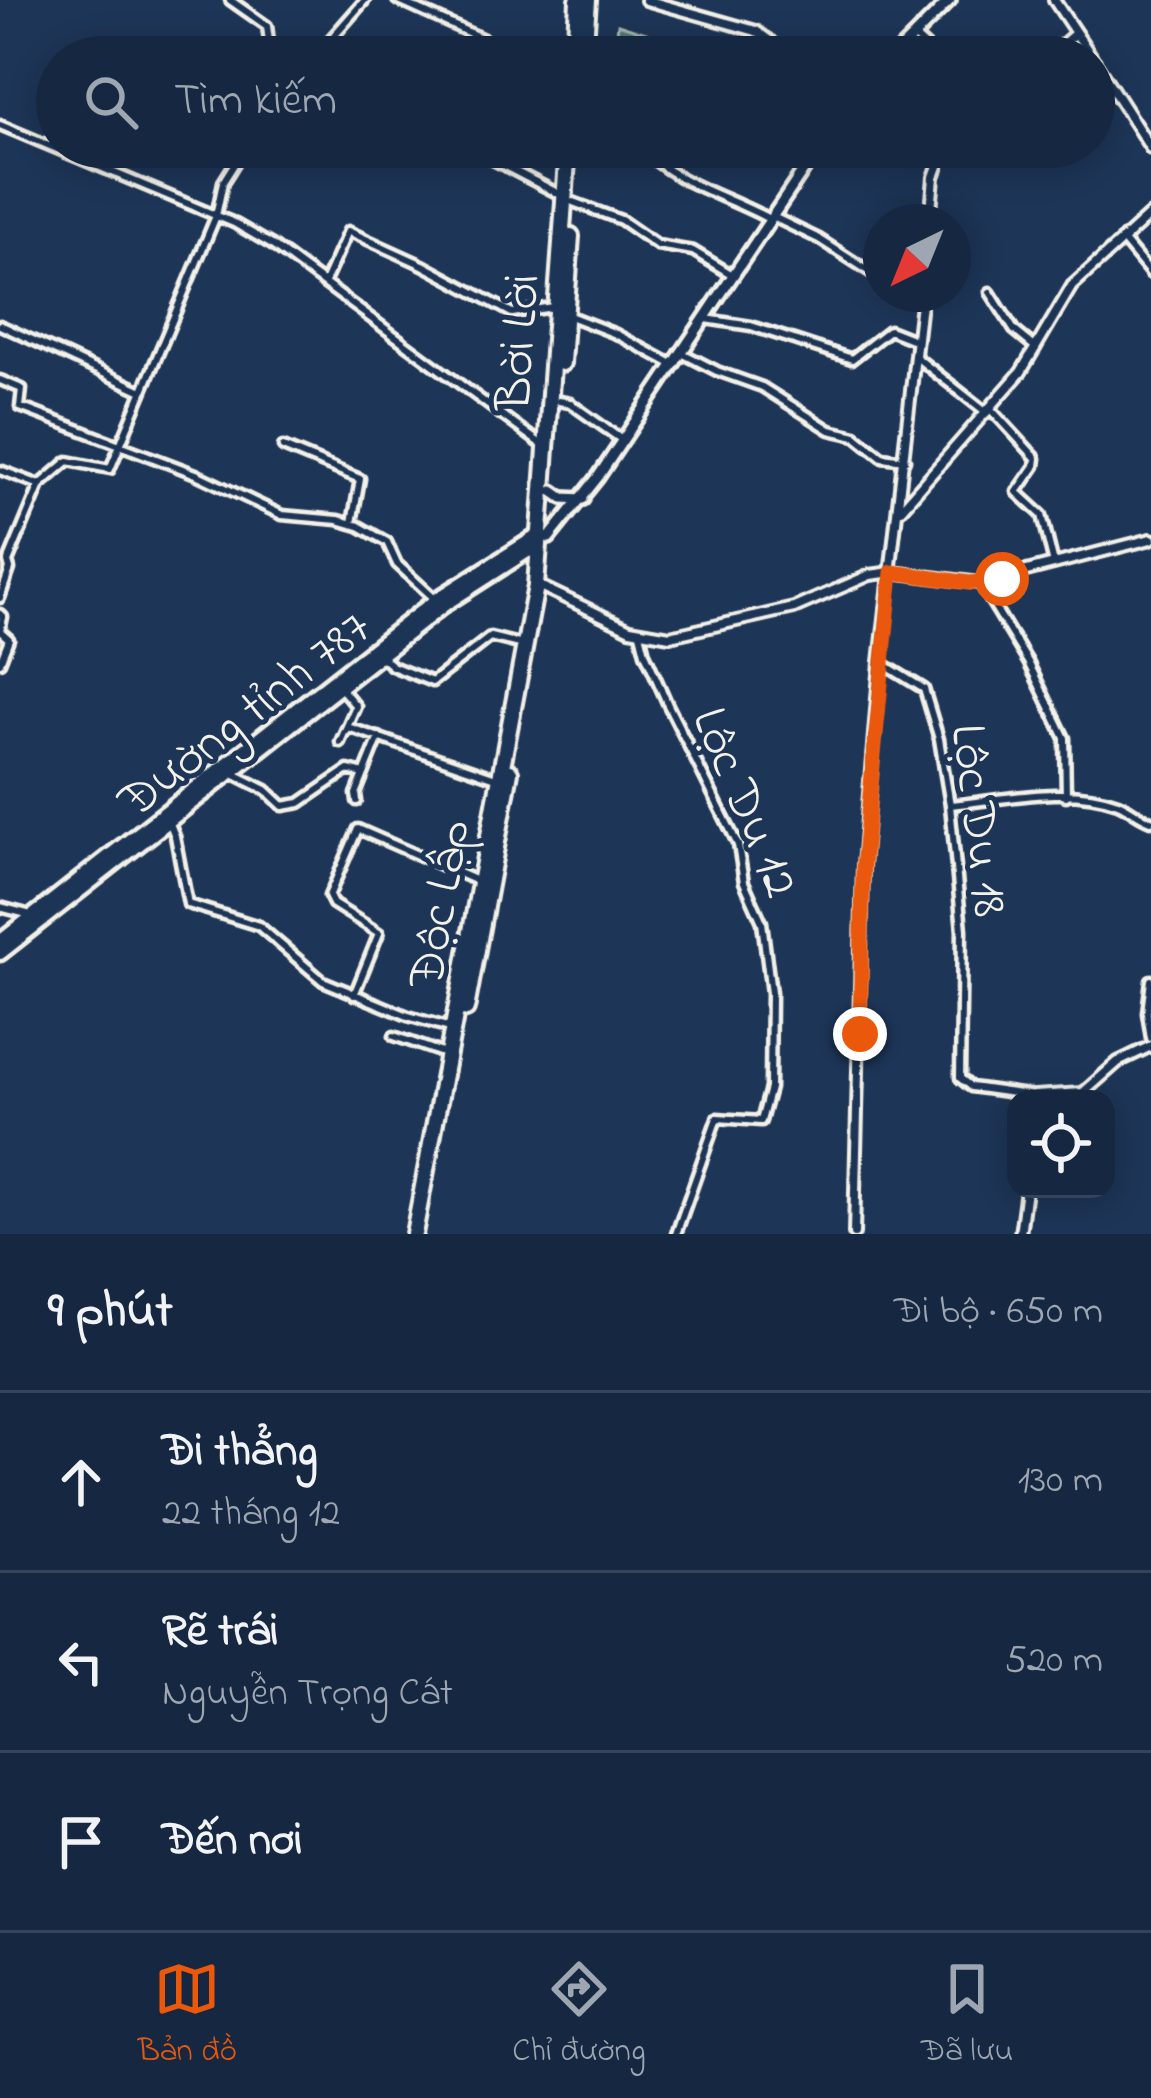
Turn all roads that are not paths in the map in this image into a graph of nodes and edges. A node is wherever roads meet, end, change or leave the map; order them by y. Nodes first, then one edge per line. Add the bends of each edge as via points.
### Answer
1 (230, 0) edge
2 (365, 0) edge
3 (398, 0) edge
4 (578, 0) edge
5 (588, 0) edge
6 (646, 0) edge
7 (950, 0) edge
8 (1054, 0) edge
9 (662, 2) edge
10 (1076, 33) junction
11 (268, 36) edge
12 (333, 36) edge
13 (477, 36) edge
14 (575, 36) edge
15 (585, 36) edge
16 (762, 36) edge
17 (914, 36) edge
18 (1072, 36) edge
19 (1078, 36) edge
20 (1115, 93) edge
21 (0, 125) edge
22 (36, 140) edge
23 (1151, 149) edge
24 (102, 168) edge
25 (232, 168) edge
26 (508, 168) edge
27 (568, 168) edge
28 (574, 168) edge
29 (663, 168) edge
30 (805, 168) edge
31 (937, 168) edge
32 (569, 200) junction
33 (932, 204) edge
34 (1151, 214) edge
35 (216, 216) junction
36 (770, 218) junction
37 (1123, 240) junction
38 (863, 267) edge
39 (731, 274) junction
40 (1151, 274) edge
41 (325, 282) junction
42 (990, 292) dead end
43 (561, 311) junction
44 (920, 312) edge
45 (702, 318) junction
46 (0, 325) edge
47 (917, 341) junction
48 (1036, 348) junction
49 (680, 352) junction
50 (916, 358) junction
51 (672, 364) junction
52 (0, 380) edge
53 (140, 390) junction
54 (560, 400) junction
55 (988, 410) junction
56 (622, 440) junction
57 (122, 446) junction
58 (283, 447) dead end
59 (548, 449) junction
60 (904, 460) junction
61 (0, 470) edge
62 (40, 485) junction
63 (553, 491) junction
64 (583, 499) junction
65 (899, 511) junction
66 (352, 524) junction
67 (544, 538) junction
68 (1151, 539) edge
69 (1054, 564) junction
70 (892, 572) junction
71 (980, 583) junction
72 (540, 587) junction
73 (0, 598) edge
74 (436, 600) junction
75 (0, 614) edge
76 (640, 633) junction
77 (526, 646) junction
78 (379, 655) junction
79 (0, 662) edge
80 (880, 662) junction
81 (339, 686) junction
82 (348, 727) junction
83 (379, 737) junction
84 (340, 742) dead end
85 (229, 772) junction
86 (364, 774) junction
87 (499, 779) junction
88 (1066, 796) junction
89 (357, 802) dead end
90 (950, 805) junction
91 (168, 819) junction
92 (1151, 821) edge
93 (479, 882) junction
94 (0, 907) edge
95 (33, 916) junction
96 (0, 941) edge
97 (0, 953) edge
98 (1151, 980) edge
99 (354, 995) junction
100 (458, 1030) junction
101 (394, 1036) dead end
102 (1151, 1042) edge
103 (449, 1055) junction
104 (1086, 1090) edge
105 (1007, 1093) edge
106 (1025, 1198) edge
107 (418, 1234) edge
108 (676, 1234) edge
109 (854, 1234) edge
110 (1020, 1234) edge

1 - 11 street via 267,26
2 - 12 street
3 - 13 street
4 - 14 highway
5 - 15 highway
6 - 9 street
7 - 17 main road
8 - 10 street
9 - 16 street
10 - 18 street
10 - 19 street
20 - 23 street
21 - 22 street
24 - 35 street
25 - 35 street
26 - 32 street
27 - 32 highway, Bời Lời
28 - 32 highway, Bời Lời
29 - 36 street
30 - 36 main road
31 - 33 street
32 - 39 street
32 - 43 highway, Bời Lời
34 - 37 street
35 - 41 street
35 - 53 street
36 - 38 street
36 - 39 main road
37 - 40 street
37 - 48 street via 1068,291
39 - 45 main road
41 - 43 street via 348,231 512,313
41 - 59 street
42 - 48 street via 1014,331
43 - 51 street
43 - 54 highway, Bời Lời
43 - 59 highway, Bời Lời
44 - 47 street
45 - 47 street via 852,359 889,330
45 - 49 main road
46 - 53 street
47 - 50 street
48 - 55 street
49 - 51 main road
49 - 60 street via 762,387 883,457
50 - 55 street
50 - 60 street
51 - 56 main road
52 - 57 street via 22,389 20,407
53 - 57 street
54 - 56 street
54 - 63 highway, Bời Lời
55 - 65 street
55 - 69 street via 1036,458 1017,492 1042,515
56 - 64 main road
57 - 62 street via 110,469 68,461
57 - 66 street via 283,515
58 - 66 street via 360,479
59 - 67 highway, Bời Lời
60 - 65 street
61 - 62 street
62 - 73 street
63 - 64 main road
63 - 67 highway, Bời Lời
64 - 67 main road
65 - 70 street
66 - 74 street via 387,542 397,564
67 - 72 highway
67 - 74 main road, Đường tỉnh 787
67 - 78 main road, Đường tỉnh 787
68 - 69 street
69 - 71 street
70 - 71 street
70 - 76 street via 858,578 794,608 684,634
70 - 80 street
71 - 88 street via 1065,738
72 - 76 street
72 - 77 highway, Độc Lập
72 - 100 highway
74 - 95 main road, Đường tỉnh 787
75 - 79 street via 9,639
76 - 108 street, Lộc Du 12 via 738,844 762,922 772,993 765,1116 717,1118
77 - 78 street via 490,637 432,682
77 - 87 highway, Độc Lập
78 - 81 main road, Đường tỉnh 787
80 - 90 street, Lộc Du 18 via 930,700
80 - 109 street via 863,866
81 - 82 street via 356,706
81 - 85 main road, Đường tỉnh 787
82 - 83 street
82 - 84 street
83 - 86 street
83 - 87 street
85 - 86 street via 283,806 348,770
85 - 91 main road, Đường tỉnh 787
86 - 89 street
87 - 93 highway, Độc Lập
88 - 90 street
88 - 92 street via 1121,804
90 - 105 street, Lộc Du 18 via 962,930 959,1076 971,1087
91 - 97 main road, Đường tỉnh 787
91 - 99 street via 188,904 259,926 323,981
93 - 99 street via 358,829 329,896 379,933
93 - 100 highway, Độc Lập
94 - 95 street
95 - 96 main road, Đường tỉnh 787
98 - 102 street
99 - 100 street
100 - 103 highway, Độc Lập
100 - 107 highway, Độc Lập
101 - 103 street
102 - 104 street
103 - 107 highway, Độc Lập
106 - 110 street

